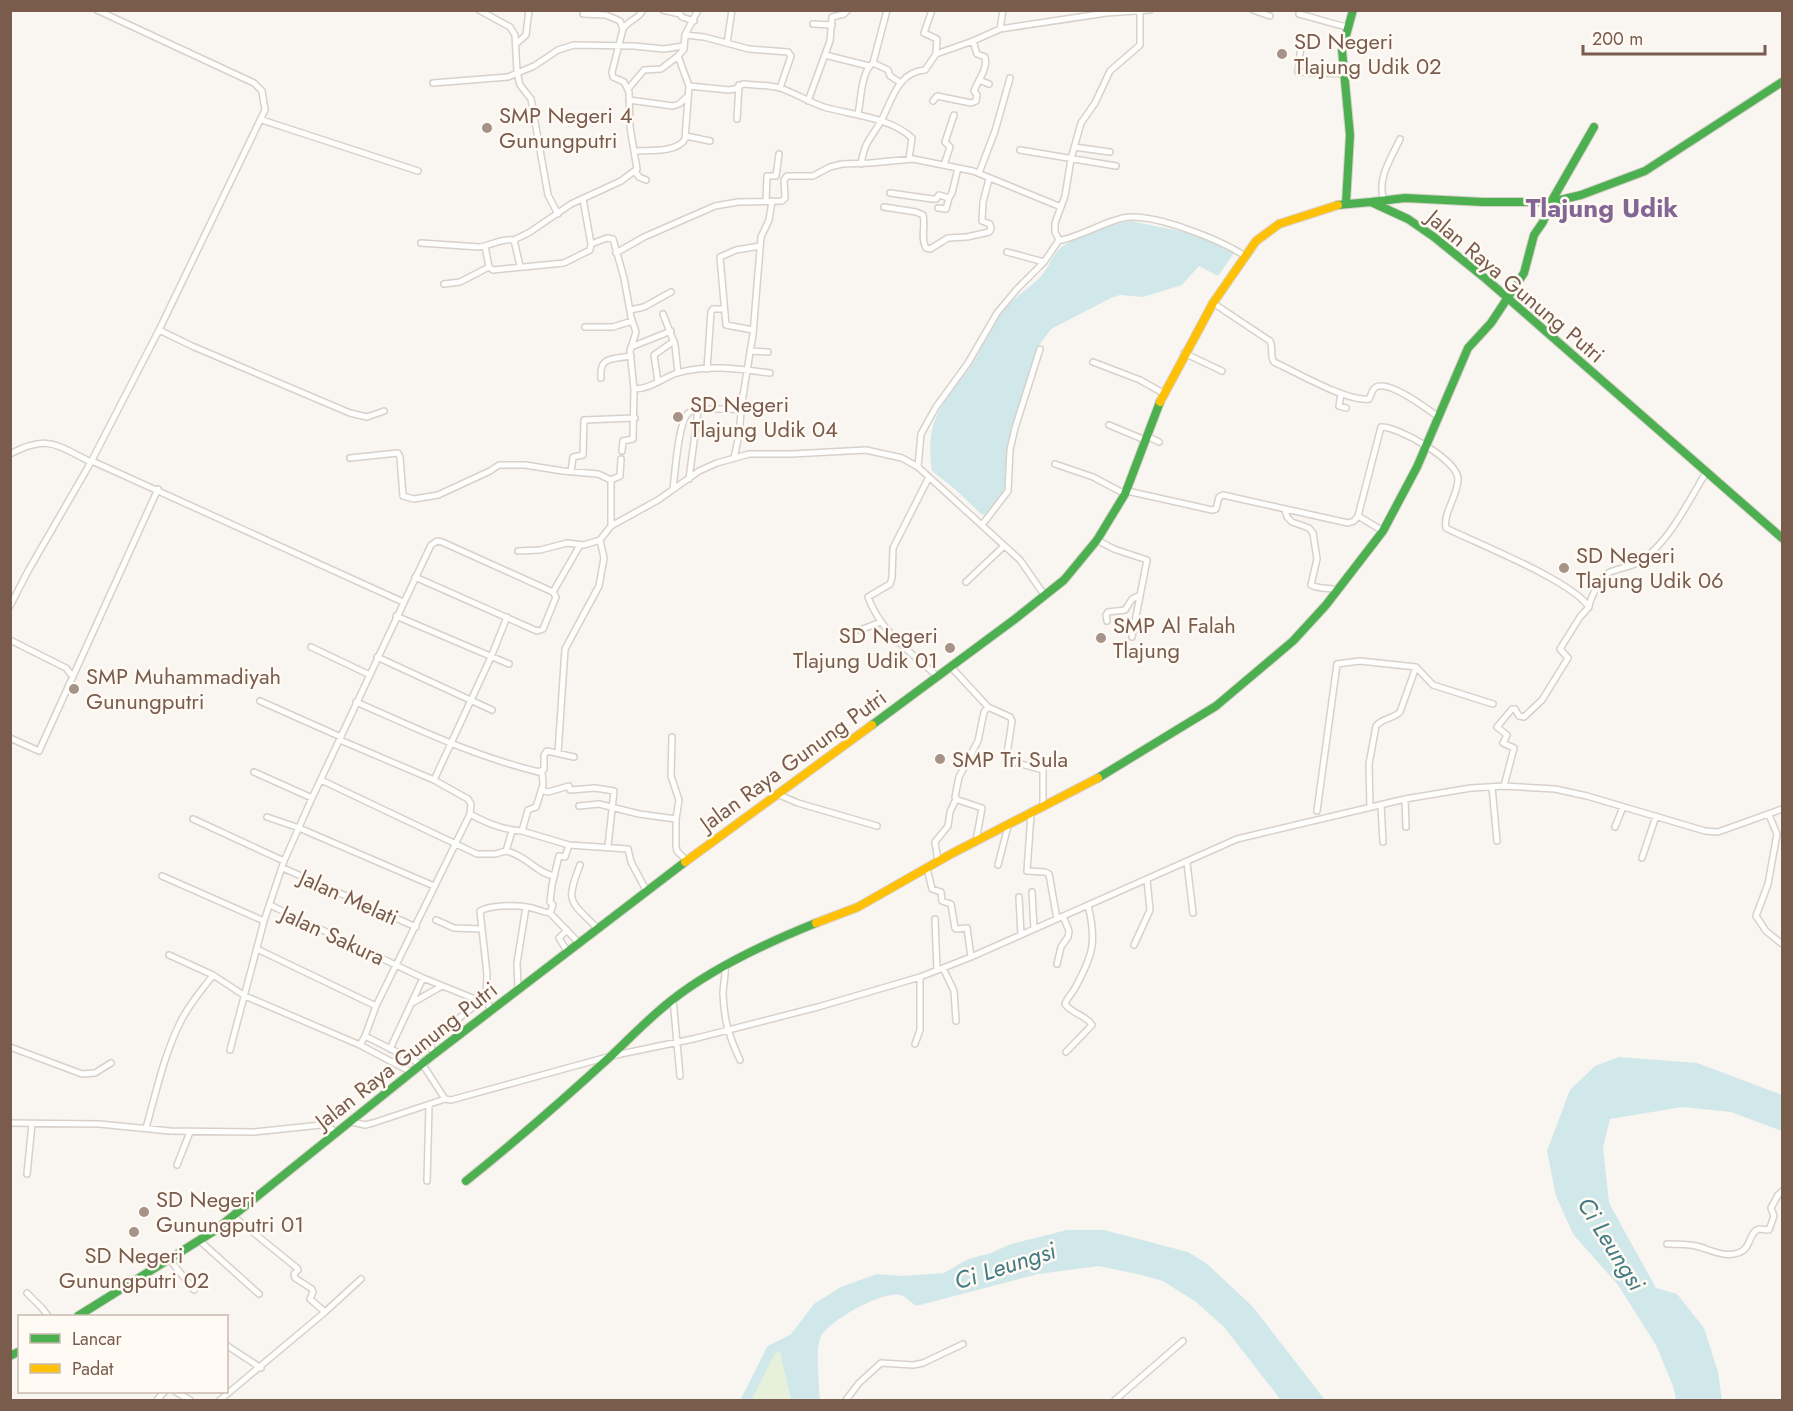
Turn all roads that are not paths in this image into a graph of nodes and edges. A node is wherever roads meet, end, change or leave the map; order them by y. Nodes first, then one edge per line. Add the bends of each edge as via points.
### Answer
1 (97, 10) edge
2 (479, 10) edge
3 (528, 10) edge
4 (643, 10) edge
5 (663, 10) edge
6 (698, 10) edge
7 (732, 10) edge
8 (830, 10) edge
9 (848, 10) edge
10 (888, 10) edge
11 (932, 10) edge
12 (1003, 10) edge
13 (1150, 10) edge
14 (1253, 10) edge
15 (1300, 10) edge
16 (1320, 10) edge
17 (1353, 10) edge
18 (1140, 11) edge
19 (583, 14) dead end
20 (1270, 16) dead end
21 (832, 17) junction
22 (1318, 19) junction
23 (694, 21) junction
24 (813, 24) dead end
25 (832, 25) junction
26 (1348, 27) junction
27 (623, 29) junction
28 (1000, 29) junction
29 (685, 35) junction
30 (973, 41) junction
31 (517, 43) junction
32 (727, 43) junction
33 (1301, 45) dead end
34 (618, 46) junction
35 (683, 46) junction
36 (936, 54) junction
37 (825, 56) junction
38 (678, 57) junction
39 (871, 65) junction
40 (517, 72) junction
41 (1343, 74) junction
42 (1010, 78) dead end
43 (979, 80) junction
44 (1782, 82) edge
45 (433, 83) dead end
46 (901, 83) junction
47 (989, 84) dead end
48 (739, 85) junction
49 (689, 87) junction
50 (780, 88) junction
51 (628, 89) junction
52 (688, 96) junction
53 (629, 100) junction
54 (808, 101) junction
55 (933, 102) dead end
56 (858, 114) junction
57 (954, 115) dead end
58 (737, 119) dead end
59 (262, 120) junction
60 (881, 122) junction
61 (1594, 127) dead end
62 (686, 136) junction
63 (1400, 139) dead end
64 (710, 141) dead end
65 (1074, 147) junction
66 (1020, 150) dead end
67 (634, 151) junction
68 (1110, 152) dead end
69 (779, 154) dead end
70 (909, 159) junction
71 (1071, 159) junction
72 (861, 164) junction
73 (944, 165) junction
74 (1116, 166) dead end
75 (958, 168) junction
76 (418, 171) dead end
77 (635, 171) junction
78 (979, 173) junction
79 (989, 179) junction
80 (646, 180) dead end
81 (890, 193) dead end
82 (949, 198) junction
83 (583, 199) junction
84 (1384, 200) junction
85 (769, 201) junction
86 (1371, 202) junction
87 (1551, 202) junction
88 (1346, 203) junction
89 (884, 207) dead end
90 (1061, 207) junction
91 (938, 208) dead end
92 (558, 214) junction
93 (514, 240) junction
94 (1059, 240) junction
95 (421, 243) dead end
96 (591, 244) junction
97 (485, 246) junction
98 (760, 246) junction
99 (1007, 252) dead end
100 (616, 253) junction
101 (1245, 256) junction
102 (1044, 262) junction
103 (520, 266) junction
104 (489, 267) junction
105 (444, 284) dead end
106 (671, 292) dead end
107 (1507, 299) junction
108 (1213, 303) junction
109 (724, 309) junction
110 (630, 310) junction
111 (663, 314) dead end
112 (632, 321) junction
113 (585, 327) dead end
114 (159, 330) junction
115 (753, 330) junction
116 (671, 331) junction
117 (674, 341) junction
118 (631, 347) junction
119 (1040, 350) dead end
120 (750, 351) junction
121 (768, 352) dead end
122 (1184, 353) junction
123 (631, 356) junction
124 (1093, 362) dead end
125 (707, 369) junction
126 (748, 370) junction
127 (1222, 370) dead end
128 (678, 373) junction
129 (770, 373) dead end
130 (601, 378) dead end
131 (658, 382) junction
132 (634, 389) junction
133 (1163, 393) junction
134 (1341, 394) junction
135 (1346, 408) dead end
136 (742, 410) junction
137 (384, 411) dead end
138 (698, 411) junction
139 (1437, 416) junction
140 (635, 418) junction
141 (1109, 425) dead end
142 (1146, 438) junction
143 (1160, 442) dead end
144 (1425, 446) junction
145 (622, 451) dead end
146 (10, 454) edge
147 (351, 458) dead end
148 (734, 458) junction
149 (621, 459) dead end
150 (91, 461) junction
151 (1055, 464) dead end
152 (918, 467) junction
153 (1707, 471) junction
154 (571, 472) junction
155 (929, 477) junction
156 (689, 479) junction
157 (611, 480) junction
158 (158, 489) junction
159 (673, 489) junction
160 (1126, 493) junction
161 (1285, 510) junction
162 (1358, 516) junction
163 (982, 525) junction
164 (611, 526) junction
165 (1383, 531) junction
166 (1782, 538) edge
167 (600, 540) junction
168 (1097, 540) junction
169 (580, 545) junction
170 (1004, 546) junction
171 (518, 551) dead end
172 (415, 576) junction
173 (966, 582) dead end
174 (1338, 590) junction
175 (553, 592) junction
176 (1140, 595) junction
177 (1045, 596) junction
178 (403, 602) junction
179 (10, 606) edge
180 (1589, 607) junction
181 (396, 616) junction
182 (507, 617) junction
183 (881, 621) junction
184 (1107, 621) dead end
185 (860, 630) dead end
186 (1132, 637) dead end
187 (10, 640) edge
188 (311, 648) dead end
189 (377, 657) junction
190 (492, 657) junction
191 (509, 664) dead end
192 (951, 667) junction
193 (1416, 667) junction
194 (369, 675) junction
195 (73, 677) junction
196 (938, 677) junction
197 (471, 700) junction
198 (260, 701) dead end
199 (356, 702) junction
200 (1493, 704) dead end
201 (988, 707) junction
202 (492, 710) dead end
203 (672, 737) dead end
204 (10, 738) edge
205 (340, 738) junction
206 (451, 744) junction
207 (558, 753) junction
208 (574, 757) dead end
209 (542, 771) junction
210 (254, 772) dead end
211 (321, 780) junction
212 (435, 780) junction
213 (1504, 786) junction
214 (1492, 787) junction
215 (542, 790) junction
216 (777, 794) junction
217 (312, 798) junction
218 (956, 799) junction
219 (1405, 799) junction
220 (1382, 805) junction
221 (579, 806) dead end
222 (614, 807) junction
223 (1043, 807) junction
224 (1370, 807) junction
225 (1623, 807) junction
226 (1782, 809) edge
227 (1317, 811) dead end
228 (470, 814) junction
229 (1031, 814) junction
230 (1769, 815) junction
231 (1656, 816) junction
232 (267, 817) dead end
233 (193, 819) dead end
234 (676, 819) junction
235 (877, 826) dead end
236 (1008, 826) junction
237 (1406, 827) dead end
238 (299, 828) junction
239 (1615, 828) dead end
240 (512, 831) junction
241 (522, 831) junction
242 (1780, 836) edge
243 (1497, 841) dead end
244 (976, 842) junction
245 (1383, 842) dead end
246 (455, 843) junction
247 (569, 845) junction
248 (608, 846) junction
249 (506, 850) junction
250 (1642, 858) dead end
251 (284, 861) junction
252 (687, 861) junction
253 (938, 861) junction
254 (1187, 862) junction
255 (580, 865) dead end
256 (998, 865) dead end
257 (283, 868) junction
258 (927, 868) junction
259 (162, 876) dead end
260 (554, 876) junction
261 (1147, 880) junction
262 (434, 886) junction
263 (646, 890) junction
264 (1032, 892) dead end
265 (1019, 897) dead end
266 (270, 905) junction
267 (1088, 905) junction
268 (526, 907) junction
269 (550, 913) junction
270 (1193, 913) dead end
271 (1060, 918) junction
272 (935, 919) dead end
273 (436, 920) dead end
274 (264, 921) junction
275 (416, 927) junction
276 (597, 928) junction
277 (481, 929) junction
278 (1034, 929) junction
279 (567, 930) junction
280 (1021, 935) junction
281 (579, 942) junction
282 (1782, 944) edge
283 (1134, 945) dead end
284 (257, 949) junction
285 (567, 951) junction
286 (169, 955) dead end
287 (971, 957) junction
288 (1057, 964) dead end
289 (397, 965) junction
290 (725, 966) junction
291 (940, 969) junction
292 (213, 975) junction
293 (920, 976) junction
294 (423, 978) junction
295 (442, 986) junction
296 (518, 990) junction
297 (245, 996) junction
298 (673, 999) junction
299 (411, 1004) junction
300 (477, 1004) junction
301 (376, 1006) junction
302 (471, 1008) junction
303 (486, 1015) junction
304 (956, 1021) dead end
305 (727, 1030) junction
306 (366, 1036) junction
307 (675, 1043) junction
308 (915, 1044) dead end
309 (360, 1045) junction
310 (10, 1047) edge
311 (390, 1049) junction
312 (230, 1050) dead end
313 (1065, 1052) dead end
314 (434, 1055) junction
315 (611, 1056) junction
316 (740, 1060) dead end
317 (111, 1063) dead end
318 (423, 1065) junction
319 (413, 1073) junction
320 (680, 1076) dead end
321 (445, 1099) junction
322 (429, 1106) junction
323 (352, 1122) junction
324 (10, 1123) edge
325 (32, 1124) junction
326 (146, 1128) junction
327 (190, 1132) junction
328 (335, 1133) junction
329 (177, 1166) dead end
330 (27, 1174) dead end
331 (427, 1181) dead end
332 (466, 1181) dead end
333 (1782, 1191) edge
334 (233, 1216) junction
335 (200, 1241) junction
336 (1667, 1244) dead end
337 (170, 1260) junction
338 (361, 1279) dead end
339 (195, 1290) dead end
340 (27, 1293) dead end
341 (259, 1294) dead end
342 (325, 1312) junction
343 (46, 1315) edge
344 (81, 1315) edge
345 (1183, 1341) dead end
346 (963, 1344) dead end
347 (228, 1346) edge
348 (261, 1368) junction
349 (220, 1401) edge
350 (846, 1401) edge
351 (1115, 1401) edge

1 - 59 street via 254,83 265,99
2 - 31 street via 510,27
3 - 31 street via 526,35
4 - 27 street
5 - 23 street
6 - 23 street
7 - 32 street
8 - 21 street
9 - 21 street
10 - 39 street
11 - 36 street via 924,32 937,39
12 - 28 street
13 - 18 street
14 - 20 street
15 - 22 street via 1299,14
16 - 22 street
17 - 26 main road
18 - 28 street via 1100,13
18 - 65 street via 1141,42 1110,71 1083,118
19 - 27 street via 610,16 620,21
21 - 25 street
22 - 26 street
23 - 29 street
24 - 25 street
25 - 37 street
26 - 41 main road via 1342,50
27 - 34 street
28 - 30 street
29 - 32 street
29 - 35 street
30 - 36 street
30 - 43 street via 977,54 986,60
31 - 40 street
32 - 50 street via 790,53
33 - 41 street via 1299,72
34 - 35 street
34 - 40 street via 574,45
34 - 51 street via 612,75
35 - 38 street
36 - 46 street via 925,70 914,71
37 - 39 street
37 - 54 street
38 - 49 street
38 - 51 street via 661,69 644,70
39 - 46 street via 888,70
39 - 56 street
40 - 45 street via 508,77
40 - 92 street via 520,85 531,99 548,195
41 - 88 main road via 1350,135
42 - 78 street
43 - 47 street
43 - 55 street via 973,103 937,96
44 - 87 main road via 1645,171 1595,191
46 - 60 street
48 - 49 street via 731,90
48 - 50 street
48 - 58 street
49 - 52 street
50 - 54 street
51 - 53 street
52 - 53 street via 673,106
52 - 62 street
53 - 67 street
54 - 56 street
56 - 60 street
57 - 73 street via 945,142 950,147
59 - 76 street
59 - 114 street
60 - 70 street via 912,138
60 - 72 street via 868,138
61 - 87 main road
62 - 64 street
62 - 67 street via 678,147
63 - 84 street via 1383,177
65 - 68 street
65 - 71 street
66 - 71 street
67 - 77 street
69 - 85 street via 776,176 767,176
70 - 72 street
70 - 73 street
71 - 74 street
71 - 90 street
72 - 85 street via 834,165 810,176 788,176 784,180 784,200
73 - 75 street
75 - 78 street
75 - 82 street
77 - 80 street
77 - 83 street
78 - 79 street
79 - 89 street via 982,221 990,224 990,230 986,234 948,238 930,249 923,241 923,215
79 - 90 street
81 - 82 street via 933,200 939,195
82 - 91 street via 946,209
83 - 92 street
83 - 96 street
84 - 86 main road
84 - 87 main road
85 - 98 street via 769,220
85 - 100 street via 731,202 707,209
86 - 88 main road, Jalan Raya Gunung Putri
86 - 107 main road, Jalan Raya Gunung Putri via 1408,219 1434,237
87 - 107 main road via 1531,242 1527,266
88 - 101 main road, Jalan Raya Gunung Putri via 1278,224 1256,241
90 - 94 street via 1055,227
92 - 93 street
93 - 97 street
93 - 103 street
94 - 101 street via 1126,217 1140,218 1193,231
94 - 102 street
95 - 97 street
96 - 100 street via 610,237
96 - 103 street via 590,250 564,263
97 - 104 street
98 - 109 street via 720,257
98 - 115 street
99 - 102 street
100 - 110 street
101 - 108 main road, Jalan Raya Gunung Putri
102 - 152 street via 997,313 936,407 921,434
103 - 104 street via 493,270
104 - 105 street via 460,282
106 - 110 street
107 - 139 main road via 1468,348
107 - 153 main road, Jalan Raya Gunung Putri
108 - 122 main road, Jalan Raya Gunung Putri
108 - 134 street via 1270,341 1274,362
109 - 115 street via 728,326
109 - 125 street via 711,312
110 - 112 street
111 - 116 street
112 - 113 street via 614,327
112 - 118 street via 636,332
114 - 137 street via 350,413 367,417
114 - 150 street
115 - 120 street
116 - 117 street
116 - 118 street
117 - 128 street
117 - 131 street via 654,355
118 - 123 street
119 - 163 street via 1010,450 1008,491
120 - 121 street
120 - 126 street
122 - 127 street
122 - 133 main road, Jalan Raya Gunung Putri
123 - 130 street via 603,363
123 - 132 street
124 - 133 street
125 - 126 street
125 - 128 street
126 - 129 street
126 - 136 street
128 - 131 street
131 - 132 street
132 - 140 street
133 - 142 main road, Jalan Raya Gunung Putri
134 - 135 street via 1339,406
134 - 139 street via 1367,400 1375,388 1389,387
136 - 138 street
136 - 148 street
138 - 156 street
138 - 159 street via 688,413 683,422
139 - 144 main road
140 - 145 street via 633,439 623,441
140 - 154 street via 585,420 583,455 573,457
141 - 142 street
142 - 143 street
142 - 160 main road, Jalan Raya Gunung Putri
144 - 162 street via 1381,427
144 - 165 main road
144 - 180 street via 1448,462 1458,476 1446,528 1553,579
146 - 150 street via 40,442
147 - 154 street via 398,453 403,496 414,499 438,495 499,465
148 - 152 street via 749,454 866,450
148 - 156 street via 705,468
149 - 157 street via 620,476
150 - 158 street
150 - 179 street
151 - 160 street
152 - 155 street
153 - 166 main road, Jalan Raya Gunung Putri
153 - 180 street via 1653,550 1636,565 1607,574
154 - 157 street via 598,474
155 - 163 street
155 - 183 street via 893,548 890,584 868,597
156 - 159 street
157 - 164 street
158 - 178 street
158 - 195 street
159 - 164 street
160 - 161 street via 1212,510 1221,495
160 - 168 main road, Jalan Raya Gunung Putri
161 - 162 street via 1341,523
161 - 174 street via 1292,522 1313,533 1317,559 1311,585
162 - 165 street
163 - 170 street
164 - 167 street
165 - 174 main road
167 - 169 street
167 - 207 street via 604,558 599,586 565,649
168 - 176 street via 1147,559
168 - 177 main road, Jalan Raya Gunung Putri via 1064,580
169 - 171 street via 567,543
169 - 175 street
170 - 173 street
170 - 177 street via 1023,563
172 - 175 street via 431,545 437,542
172 - 178 street
172 - 182 street
174 - 223 main road via 1293,641 1216,706 1135,757
175 - 182 street via 556,599 543,629 531,629
176 - 184 street via 1123,610 1108,612
176 - 186 street
177 - 192 main road, Jalan Raya Gunung Putri
178 - 181 street
180 - 213 street via 1560,649 1568,658 1542,700 1524,717 1512,709 1497,726 1507,735 1503,743 1514,748
181 - 189 street
181 - 190 street
182 - 190 street
183 - 185 street
183 - 196 street via 901,646
187 - 195 street via 66,668
188 - 194 street
189 - 194 street
189 - 197 street
190 - 191 street
190 - 197 street
192 - 196 main road, Jalan Raya Gunung Putri
192 - 201 street
193 - 200 street via 1433,685
193 - 224 street via 1400,712 1380,722 1374,732 1369,764
193 - 227 street via 1360,661 1337,664
194 - 199 street
195 - 204 street via 39,751
196 - 216 main road, Jalan Raya Gunung Putri
197 - 202 street
197 - 206 street
198 - 205 street
199 - 205 street
199 - 206 street
201 - 218 street via 978,741 959,777
201 - 223 street via 1012,721 1006,760 1043,770
203 - 234 street via 670,776 679,800
205 - 211 street
205 - 212 street
206 - 209 street via 492,760
206 - 212 street
207 - 208 street
207 - 209 street via 545,753
209 - 215 street
210 - 217 street
211 - 217 street
211 - 246 street
212 - 228 street via 468,799
213 - 214 street
213 - 225 street via 1555,789
214 - 219 street
214 - 243 street
215 - 222 street via 569,786 570,790 614,791
215 - 241 street via 537,807 528,810
216 - 235 street
216 - 252 main road, Jalan Raya Gunung Putri
217 - 238 street
218 - 244 street via 981,808
218 - 253 street via 948,826 936,842
219 - 220 street
219 - 237 street
220 - 224 street
220 - 245 street
221 - 222 street
222 - 234 street
222 - 248 street
223 - 229 main road
224 - 254 street via 1237,839
225 - 231 street
225 - 239 street
226 - 230 street
228 - 240 street
228 - 246 street
229 - 236 main road
229 - 271 street via 1027,871 1049,874
230 - 231 street via 1718,832
230 - 242 street
231 - 250 street
232 - 238 street
233 - 251 street
234 - 252 street via 677,851
236 - 244 main road
236 - 256 street
238 - 251 street
238 - 262 street
240 - 241 street
240 - 249 street
241 - 247 street
242 - 282 street via 1756,916
244 - 253 main road
246 - 249 street via 477,854
246 - 262 street
247 - 248 street
247 - 260 street via 565,857 560,856
248 - 263 street via 628,849
249 - 260 street via 532,863 545,875
251 - 257 street
252 - 263 main road, Jalan Raya Gunung Putri
253 - 258 main road
254 - 261 street
254 - 270 street
255 - 276 street via 570,897
257 - 266 street
257 - 275 street, Jalan Melati
258 - 287 street via 932,889 941,892 942,901 951,904 955,928 967,928
258 - 290 main road via 858,907 777,939
259 - 274 street
260 - 269 street
261 - 267 street
261 - 283 street via 1150,910
262 - 275 street
263 - 276 main road, Jalan Raya Gunung Putri
264 - 278 street
265 - 280 street
266 - 274 street
266 - 289 street, Jalan Sakura
267 - 271 street
267 - 313 street via 1094,927 1092,954 1065,1004 1092,1025
268 - 269 street
268 - 277 street via 481,910
268 - 296 street via 517,963
269 - 279 street
271 - 278 street
271 - 288 street via 1069,931
272 - 291 street
273 - 277 street via 453,928
274 - 284 street
275 - 289 street
276 - 281 main road, Jalan Raya Gunung Putri
277 - 303 street via 487,974
278 - 280 street
279 - 281 street
279 - 285 street via 559,938
280 - 287 street
281 - 285 main road, Jalan Raya Gunung Putri
284 - 297 street
284 - 301 street
285 - 296 main road, Jalan Raya Gunung Putri
286 - 292 street
287 - 291 street
289 - 294 street, Jalan Sakura
289 - 301 street
290 - 298 main road
290 - 305 street
291 - 293 street
291 - 304 street via 954,991
292 - 297 street
292 - 326 street via 180,1022
293 - 305 street
293 - 308 street via 920,1030
294 - 295 street, Jalan Sakura
294 - 299 street
295 - 299 street
295 - 300 street, Jalan Sakura via 471,996
296 - 303 main road, Jalan Raya Gunung Putri
297 - 309 street
297 - 312 street
298 - 307 street
298 - 315 main road
299 - 311 street
300 - 302 street
300 - 303 street
301 - 306 street
302 - 303 street
302 - 314 street via 430,1041
303 - 314 main road, Jalan Raya Gunung Putri
305 - 307 street
305 - 316 street
306 - 309 street
306 - 311 street
307 - 315 street
307 - 320 street
309 - 319 street
310 - 317 street via 82,1074 95,1073
311 - 318 street
314 - 318 main road, Jalan Raya Gunung Putri
315 - 321 street
315 - 332 main road
318 - 319 main road, Jalan Raya Gunung Putri
318 - 321 street
319 - 323 main road, Jalan Raya Gunung Putri
321 - 322 street
322 - 323 street via 374,1124
322 - 331 street
323 - 328 main road, Jalan Raya Gunung Putri
324 - 325 street
325 - 326 street
325 - 330 street
326 - 327 street
327 - 328 street via 258,1132 321,1125
327 - 329 street
328 - 334 main road, Jalan Raya Gunung Putri
333 - 336 street via 1771,1208 1774,1216 1769,1230 1756,1231 1744,1251 1726,1254 1698,1246
334 - 335 main road, Jalan Raya Gunung Putri
334 - 342 street via 297,1268 295,1278 312,1289 310,1299
335 - 337 main road, Jalan Raya Gunung Putri
335 - 341 street
337 - 339 street
337 - 344 main road, Jalan Raya Gunung Putri
338 - 342 street
340 - 343 street
342 - 348 street
345 - 351 street
346 - 350 street via 923,1363 881,1363
347 - 348 street
348 - 349 street

